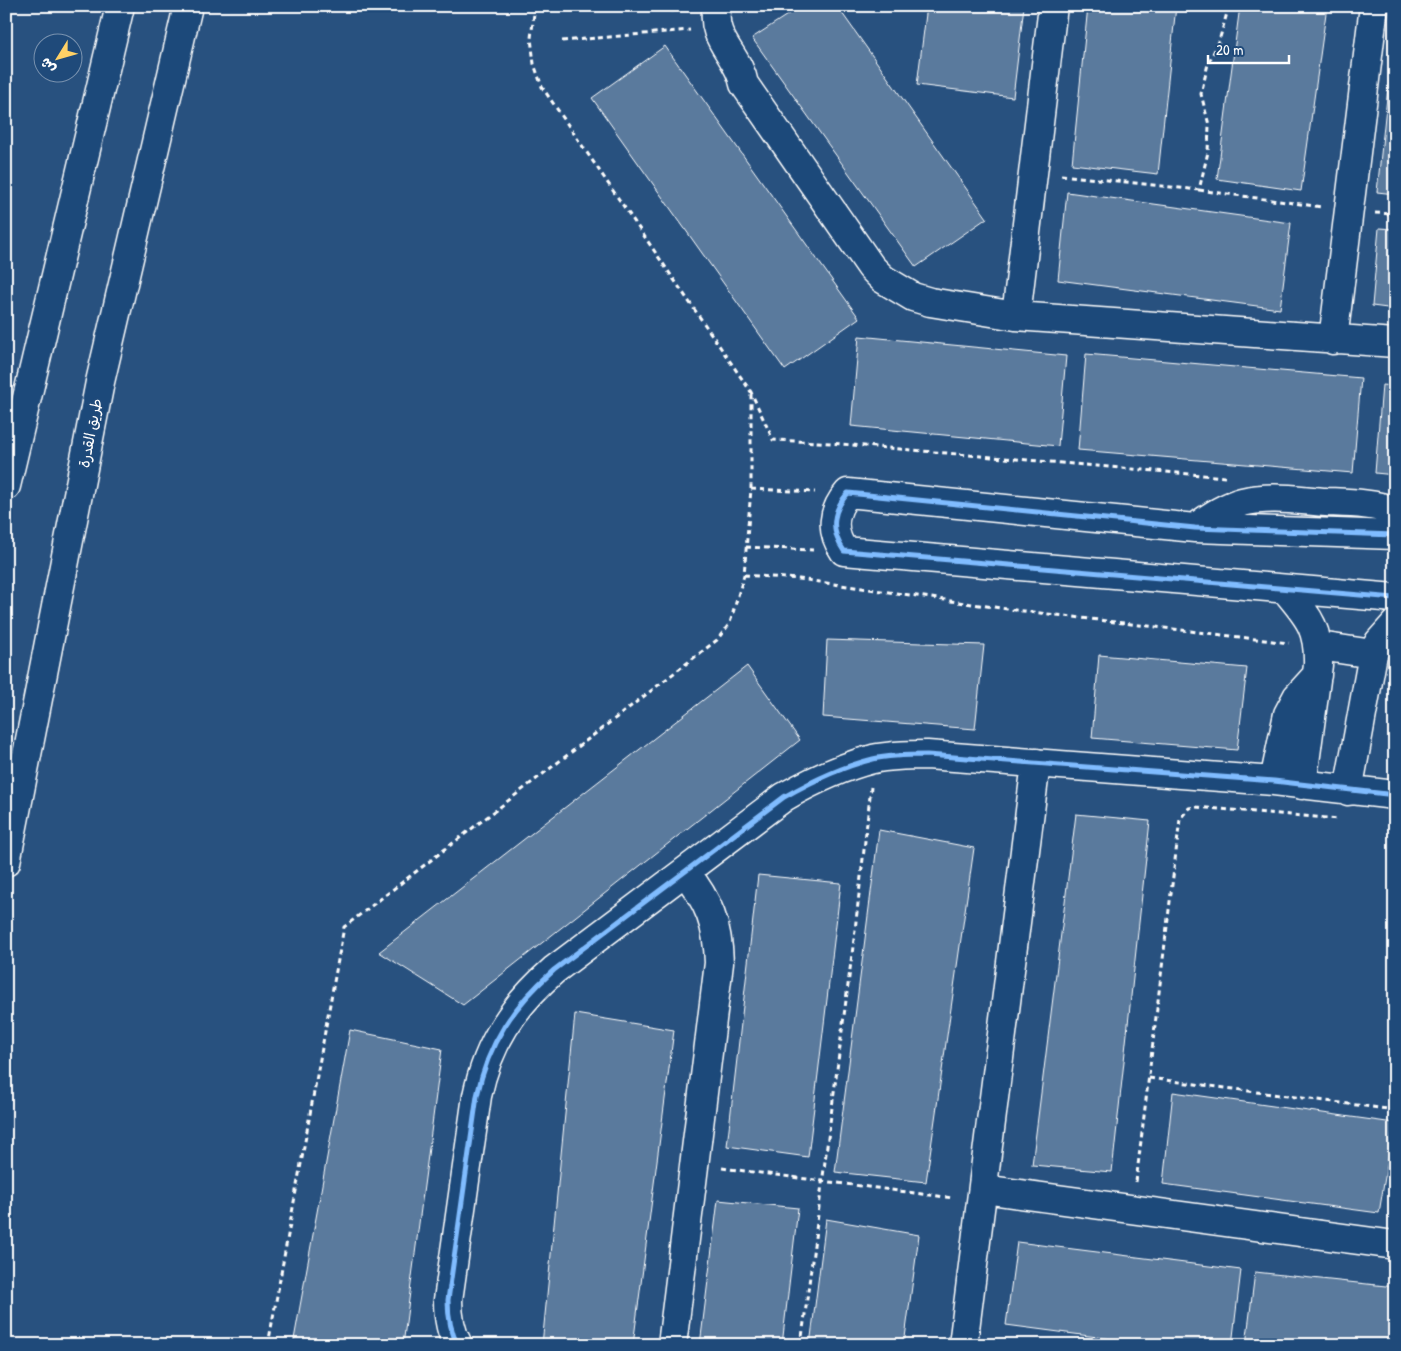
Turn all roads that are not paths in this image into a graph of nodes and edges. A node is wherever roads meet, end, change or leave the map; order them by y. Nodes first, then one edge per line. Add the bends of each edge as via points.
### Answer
1 (120, 6) edge
2 (188, 6) edge
3 (1053, 6) edge
4 (1374, 6) edge
5 (709, 14) edge
6 (1016, 316) junction
7 (1334, 340) junction
8 (1395, 343) edge
9 (6, 486) edge
10 (1395, 511) edge
11 (1195, 528) junction
12 (1395, 535) edge
13 (1285, 589) junction
14 (1395, 598) edge
15 (1395, 624) edge
16 (1318, 646) junction
17 (1373, 654) junction
18 (1317, 676) junction
19 (1036, 763) junction
20 (1274, 781) junction
21 (1302, 785) junction
22 (1348, 791) junction
23 (1395, 795) edge
24 (6, 862) edge
25 (685, 872) junction
26 (982, 1195) junction
27 (1395, 1245) edge
28 (458, 1345) edge
29 (672, 1345) edge
30 (963, 1345) edge

1 - 9 street
2 - 24 street, طريق القدرة via 100,382
3 - 6 street
4 - 7 street
5 - 6 street via 715,18 718,35 736,62 744,84 866,260 884,280 913,297 930,302
6 - 7 street
7 - 8 street
10 - 11 street via 1373,505 1258,499 1224,509
11 - 12 street
11 - 13 street via 848,493 841,501 834,521 838,542 844,551
13 - 14 street
13 - 16 street via 1313,626
15 - 17 street
16 - 17 street
16 - 18 street
17 - 22 street
18 - 20 street via 1297,697 1288,714
18 - 21 street
19 - 20 street
19 - 25 street via 927,754 874,759 812,781
19 - 26 street
20 - 21 street
21 - 22 street
22 - 23 street
25 - 28 street via 538,984 510,1017 489,1054 477,1096 448,1300 448,1314
25 - 29 street via 708,905 715,924 719,963
26 - 27 street via 1133,1210
26 - 30 street

